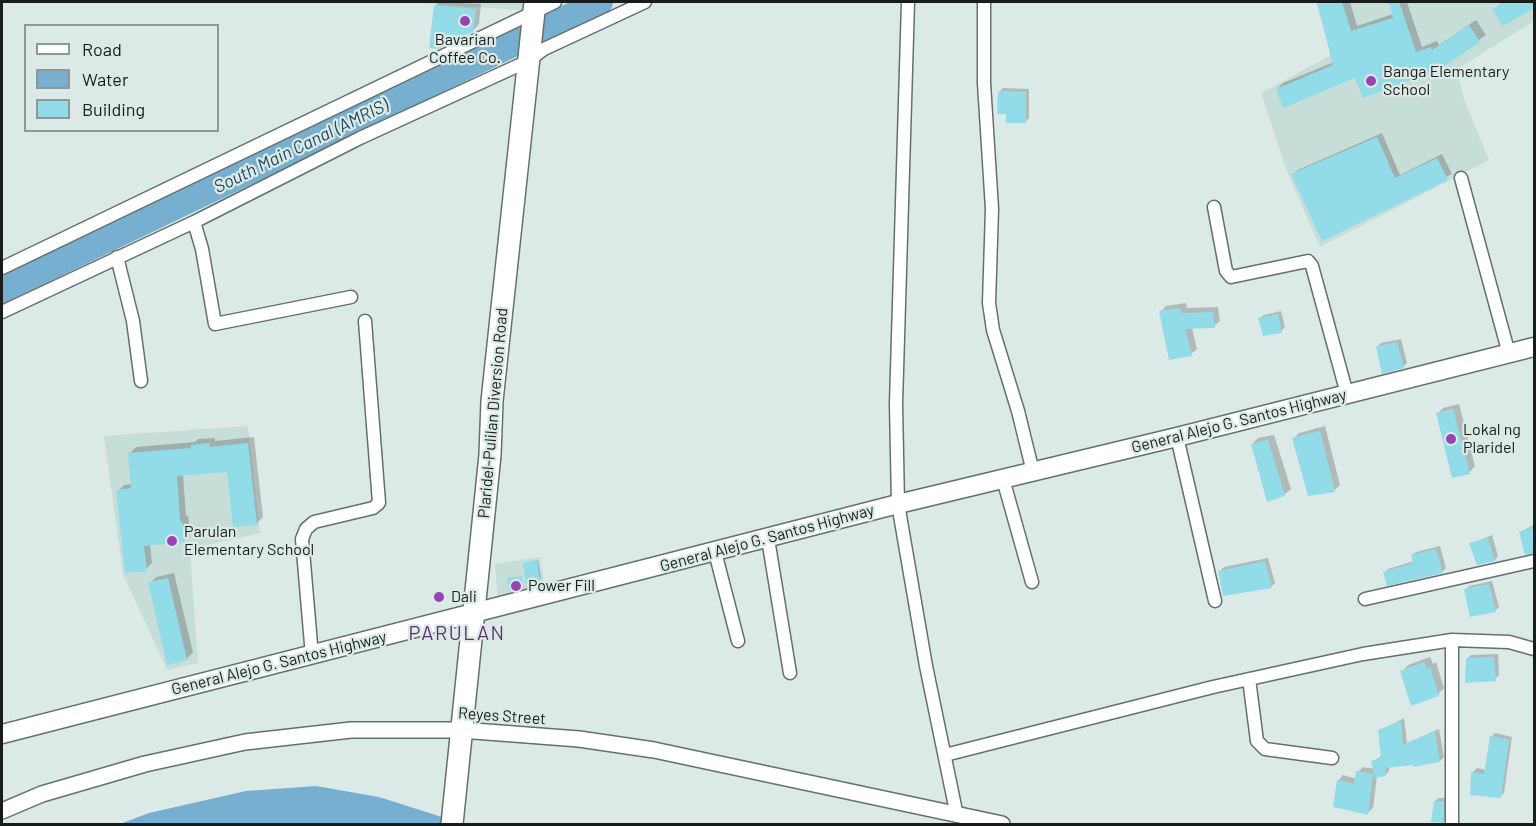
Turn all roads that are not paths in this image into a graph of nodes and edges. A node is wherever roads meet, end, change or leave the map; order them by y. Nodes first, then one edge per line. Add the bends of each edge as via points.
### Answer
1 (555, 2) edge
2 (645, 2) edge
3 (908, 2) edge
4 (984, 2) edge
5 (534, 11) edge
6 (528, 58) junction
7 (1461, 177) dead end
8 (1214, 207) dead end
9 (194, 222) junction
10 (117, 257) junction
11 (2, 268) edge
12 (351, 297) dead end
13 (2, 312) edge
14 (365, 321) dead end
15 (1534, 347) edge
16 (1509, 354) junction
17 (141, 381) dead end
18 (1347, 394) junction
19 (1177, 437) junction
20 (1033, 472) junction
21 (1003, 479) junction
22 (898, 504) junction
23 (768, 539) junction
24 (715, 552) junction
25 (1534, 561) edge
26 (1032, 582) dead end
27 (1365, 599) dead end
28 (1215, 601) dead end
29 (474, 612) junction
30 (1452, 640) junction
31 (738, 641) dead end
32 (1534, 649) edge
33 (312, 656) junction
34 (790, 673) dead end
35 (1249, 679) junction
36 (461, 730) junction
37 (2, 734) edge
38 (945, 755) junction
39 (1332, 758) dead end
40 (2, 811) edge
41 (957, 816) junction
42 (452, 825) edge
43 (1002, 825) edge
44 (1452, 825) edge

1 - 5 street
2 - 6 street
3 - 22 street via 896,416
4 - 20 street via 984,83 992,209 989,303
5 - 6 highway, Plaridel-Pulilan Diversion Road
5 - 11 street
6 - 9 street
6 - 29 highway, Plaridel-Pulilan Diversion Road
7 - 16 street
8 - 18 street via 1226,271 1231,277 1308,261 1312,266
9 - 10 street
9 - 12 street via 214,324
10 - 13 street
10 - 17 street via 133,321
14 - 33 street via 379,503 373,508 314,522 306,529 302,539
15 - 16 main road, General Alejo G. Santos Highway
16 - 18 main road, General Alejo G. Santos Highway
18 - 19 main road, General Alejo G. Santos Highway
19 - 20 main road, General Alejo G. Santos Highway
19 - 28 street
20 - 21 main road, General Alejo G. Santos Highway
21 - 22 main road, General Alejo G. Santos Highway
21 - 26 street
22 - 23 main road, General Alejo G. Santos Highway
22 - 38 street
23 - 24 main road, General Alejo G. Santos Highway
23 - 34 street
24 - 29 main road, General Alejo G. Santos Highway
24 - 31 street
25 - 27 street
29 - 33 main road, General Alejo G. Santos Highway
29 - 36 highway, Plaridel-Pulilan Diversion Road
30 - 32 street via 1509,642
30 - 35 street via 1363,654
30 - 44 street
33 - 37 main road, General Alejo G. Santos Highway
35 - 38 street
35 - 39 street via 1257,741 1265,749
36 - 40 street, Reyes Street via 351,730 245,742 145,764 42,794
36 - 41 street, Reyes Street via 579,739 654,750
36 - 42 highway, Plaridel-Pulilan Diversion Road
38 - 41 street
41 - 43 street, Reyes Street

